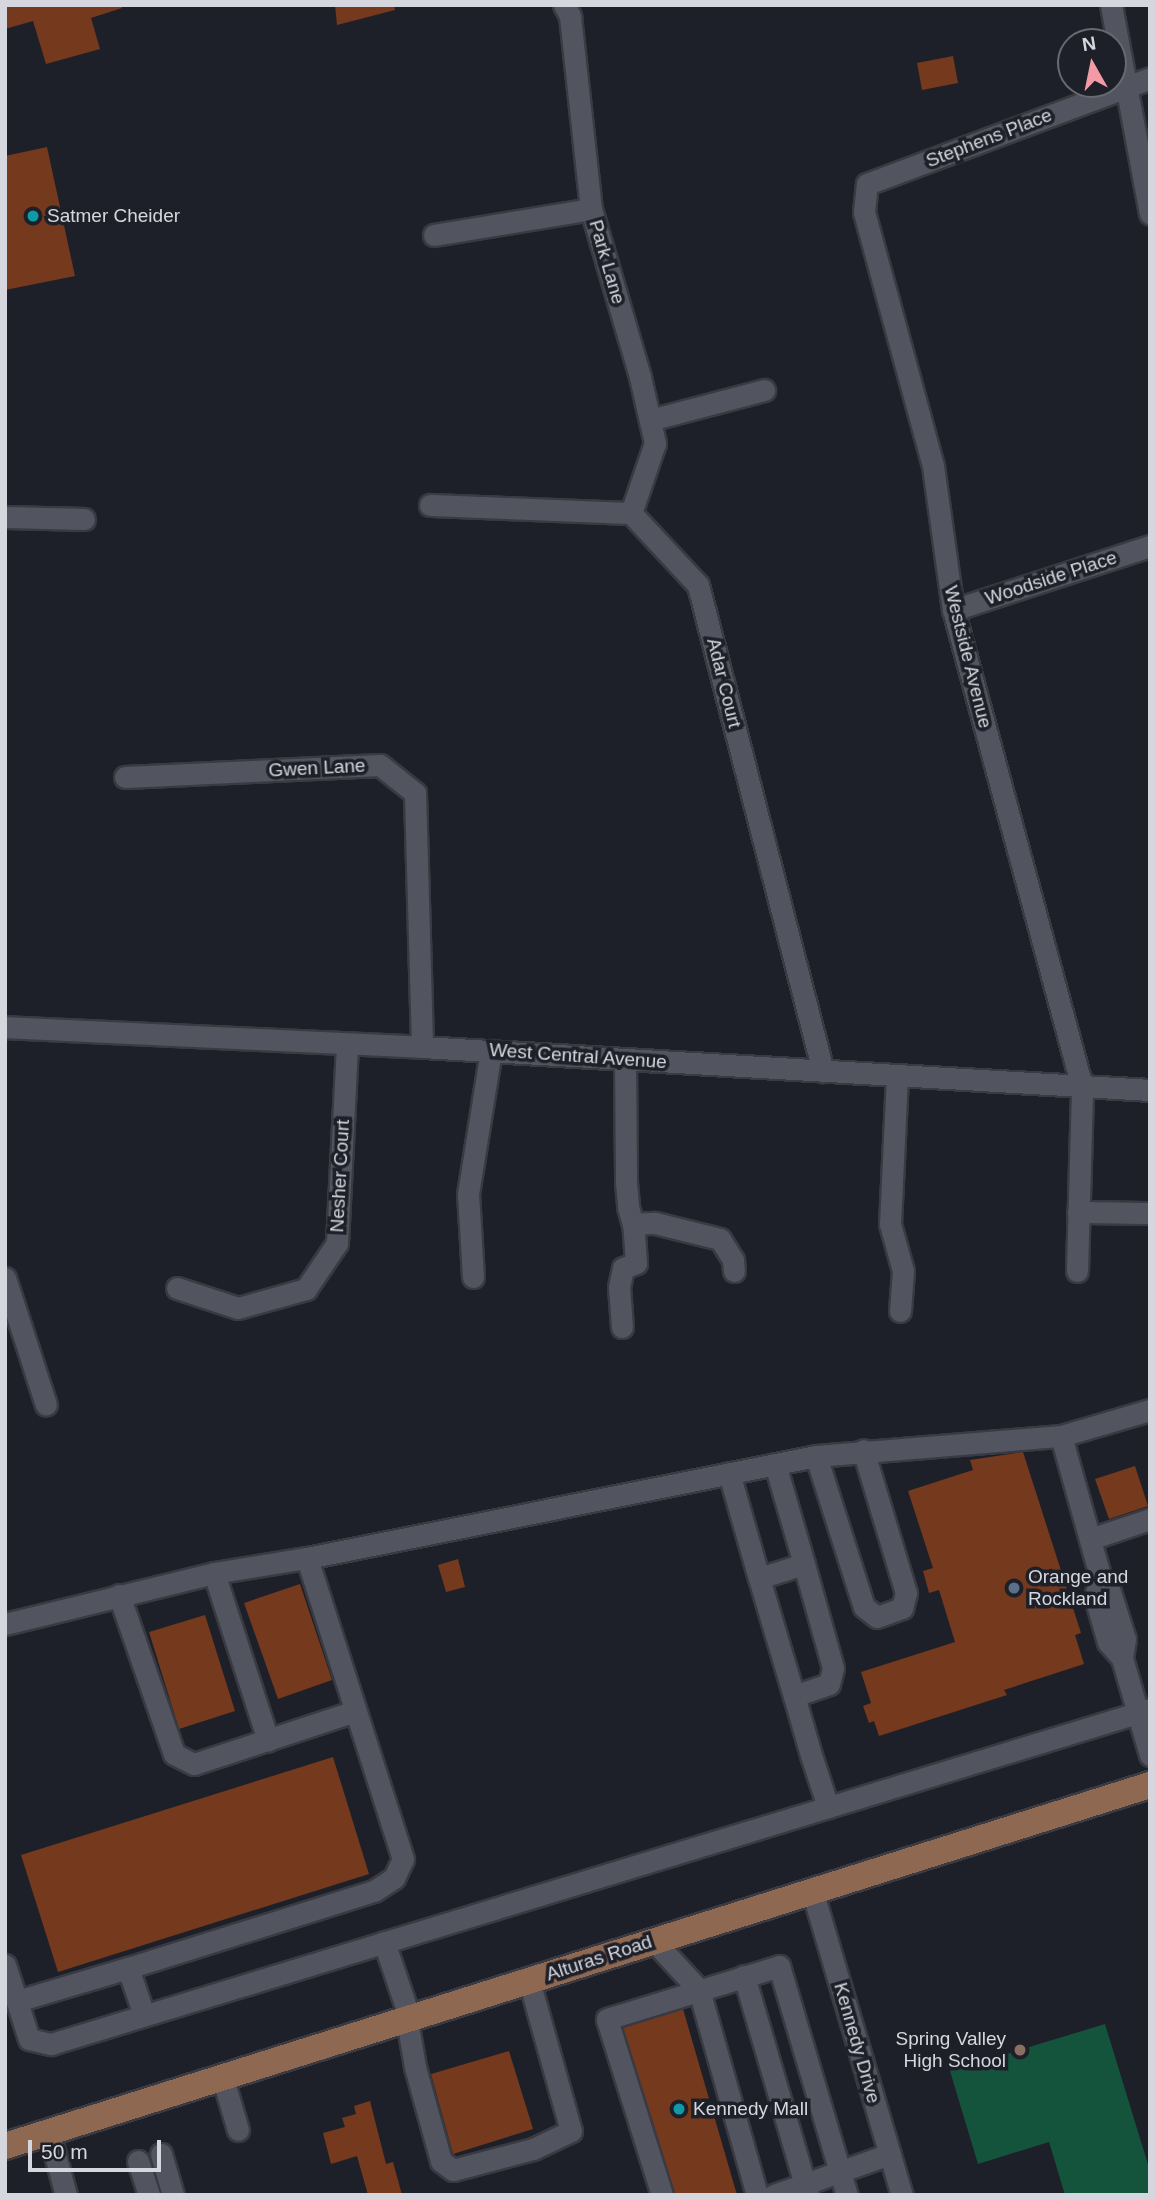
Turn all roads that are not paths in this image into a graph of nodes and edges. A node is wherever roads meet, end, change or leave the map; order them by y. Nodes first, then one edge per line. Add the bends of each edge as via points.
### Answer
1 (564, 5) edge
2 (1111, 5) edge
3 (1115, 28) edge
4 (1150, 78) edge
5 (1127, 86) edge
6 (1127, 91) edge
7 (1094, 98) edge
8 (867, 184) joint
9 (591, 209) junction
10 (1150, 213) edge
11 (434, 235) dead end
12 (764, 390) dead end
13 (650, 420) junction
14 (430, 505) dead end
15 (631, 513) junction
16 (5, 517) edge
17 (84, 519) dead end
18 (1150, 546) edge
19 (953, 610) junction
20 (125, 777) dead end
21 (5, 1027) edge
22 (346, 1044) junction
23 (422, 1047) junction
24 (491, 1051) junction
25 (625, 1059) junction
26 (824, 1072) junction
27 (897, 1076) junction
28 (1082, 1087) junction
29 (1150, 1090) edge
30 (1079, 1212) junction
31 (1150, 1213) edge
32 (633, 1224) junction
33 (734, 1271) dead end
34 (1077, 1271) dead end
35 (473, 1277) dead end
36 (5, 1278) edge
37 (177, 1288) dead end
38 (900, 1311) dead end
39 (622, 1327) dead end
40 (46, 1405) dead end
41 (1150, 1410) edge
42 (1061, 1436) junction
43 (863, 1450) junction
44 (816, 1456) junction
45 (775, 1464) junction
46 (729, 1473) junction
47 (1150, 1520) edge
48 (1090, 1539) junction
49 (307, 1558) junction
50 (804, 1564) junction
51 (214, 1573) junction
52 (759, 1577) junction
53 (119, 1595) junction
54 (5, 1625) edge
55 (794, 1696) junction
56 (355, 1711) junction
57 (1144, 1711) edge
58 (268, 1740) junction
59 (1150, 1755) edge
60 (1150, 1785) edge
61 (828, 1807) junction
62 (812, 1890) junction
63 (654, 1941) junction
64 (384, 1942) junction
65 (5, 1965) edge
66 (128, 1968) junction
67 (744, 1976) junction
68 (529, 1981) junction
69 (699, 1990) junction
70 (17, 2001) junction
71 (144, 2015) junction
72 (409, 2020) junction
73 (223, 2079) junction
74 (238, 2130) dead end
75 (49, 2133) junction
76 (5, 2146) edge
77 (161, 2154) dead end
78 (890, 2154) junction
79 (138, 2161) dead end
80 (841, 2174) junction
81 (807, 2190) edge
82 (759, 2194) edge
83 (66, 2195) edge
84 (149, 2195) edge
85 (173, 2195) edge
86 (662, 2195) edge
87 (847, 2195) edge
88 (902, 2195) edge

1 - 9 street, Park Lane via 570,16
2 - 3 street
4 - 5 street, Stephens Place
6 - 10 street
7 - 8 street, Stephens Place
8 - 19 street, Westside Avenue via 864,212 933,466
9 - 11 street
9 - 13 street, Park Lane
12 - 13 street
13 - 15 street, Park Lane via 655,443
14 - 15 street
15 - 26 street, Adar Court via 698,585
16 - 17 street
18 - 19 street, Woodside Place
19 - 28 street, Westside Avenue
20 - 23 street, Gwen Lane via 380,765 415,793
21 - 22 street, West Central Avenue
22 - 23 street, West Central Avenue
22 - 37 street, Nesher Court via 337,1243 306,1289 238,1308
23 - 24 street, West Central Avenue
24 - 25 street, West Central Avenue
24 - 35 street via 468,1194
25 - 26 street, West Central Avenue
25 - 32 street via 626,1182
26 - 27 street, West Central Avenue
27 - 28 street, West Central Avenue
27 - 38 street via 890,1224 903,1270
28 - 29 street, West Central Avenue
28 - 30 street, Westside Avenue
30 - 31 street
30 - 34 street, Westside Avenue
32 - 33 street via 655,1223 720,1238
32 - 39 street via 636,1263 623,1268 619,1287
36 - 40 street
41 - 42 street
42 - 43 street
42 - 48 street
43 - 44 street
43 - 44 street via 906,1592 902,1608 877,1617 864,1607
44 - 45 street
45 - 46 street
45 - 50 street
46 - 49 street
46 - 52 street
47 - 48 street
48 - 57 street via 1125,1639 1122,1658
49 - 51 street
49 - 56 street
50 - 52 street
50 - 55 street via 833,1668 829,1684
51 - 53 street
51 - 58 street
52 - 55 street
53 - 54 street
53 - 58 street via 174,1755 194,1764
55 - 61 street
56 - 58 street
56 - 66 street via 403,1859 394,1878 374,1891
57 - 59 street
57 - 61 street
60 - 62 main road, Alturas Road
61 - 64 street
62 - 63 main road, Alturas Road
62 - 78 street, Kennedy Drive
63 - 68 main road, Alturas Road
63 - 69 street
64 - 71 street
64 - 72 street
65 - 70 street
66 - 70 street
66 - 71 street
67 - 69 street
67 - 80 street via 779,1966
67 - 81 street
68 - 72 main road, Alturas Road
68 - 72 street via 571,2131 533,2149 453,2170 441,2161 415,2067
69 - 82 street
69 - 86 street via 607,2019
70 - 71 street via 29,2039 51,2043
72 - 73 main road, Alturas Road
73 - 74 street
73 - 75 main road, Alturas Road
75 - 76 main road, Alturas Road
75 - 83 street
77 - 85 street
78 - 80 street
78 - 88 street, Kennedy Drive
79 - 84 street
80 - 81 street
80 - 87 street
81 - 82 street

